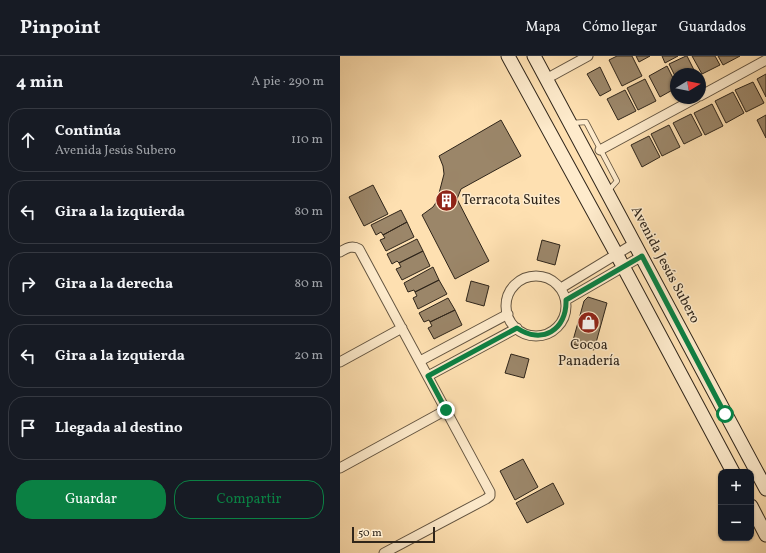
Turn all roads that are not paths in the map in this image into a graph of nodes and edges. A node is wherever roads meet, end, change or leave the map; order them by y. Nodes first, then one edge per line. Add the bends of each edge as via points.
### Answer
1 (508, 56) edge
2 (534, 56) edge
3 (588, 56) edge
4 (766, 60) edge
5 (546, 79) junction
6 (706, 93) edge
7 (685, 104) edge
8 (570, 123) junction
9 (600, 150) junction
10 (607, 192) junction
11 (635, 244) junction
12 (340, 252) edge
13 (617, 255) junction
14 (642, 256) junction
15 (623, 267) junction
16 (561, 288) junction
17 (566, 300) junction
18 (508, 314) junction
19 (402, 328) junction
20 (517, 328) junction
21 (420, 360) junction
22 (340, 362) edge
23 (428, 376) junction
24 (446, 410) junction
25 (340, 468) edge
26 (731, 469) edge
27 (766, 489) edge
28 (754, 512) edge
29 (766, 535) edge
30 (384, 553) edge

1 - 13 main road
2 - 5 main road, Avenida Jesús Subero
3 - 5 street
4 - 6 street
5 - 8 main road, Avenida Jesús Subero
7 - 9 street
8 - 9 lane via 586,122
8 - 10 main road, Avenida Jesús Subero
9 - 10 lane via 617,181
10 - 11 main road, Avenida Jesús Subero
11 - 13 street
11 - 14 main road, Avenida Jesús Subero
12 - 19 street via 354,246 359,249
13 - 15 main road
13 - 16 street
14 - 15 street
14 - 27 main road, Avenida Jesús Subero
15 - 17 street
15 - 26 main road
16 - 17 street
16 - 18 street via 544,276 523,278 507,297
17 - 20 street via 564,318 551,332 533,336
18 - 20 street
18 - 21 street
19 - 21 street
19 - 22 street
20 - 23 street
21 - 23 street
23 - 24 street
24 - 25 street
24 - 30 street via 490,496
28 - 29 main road

